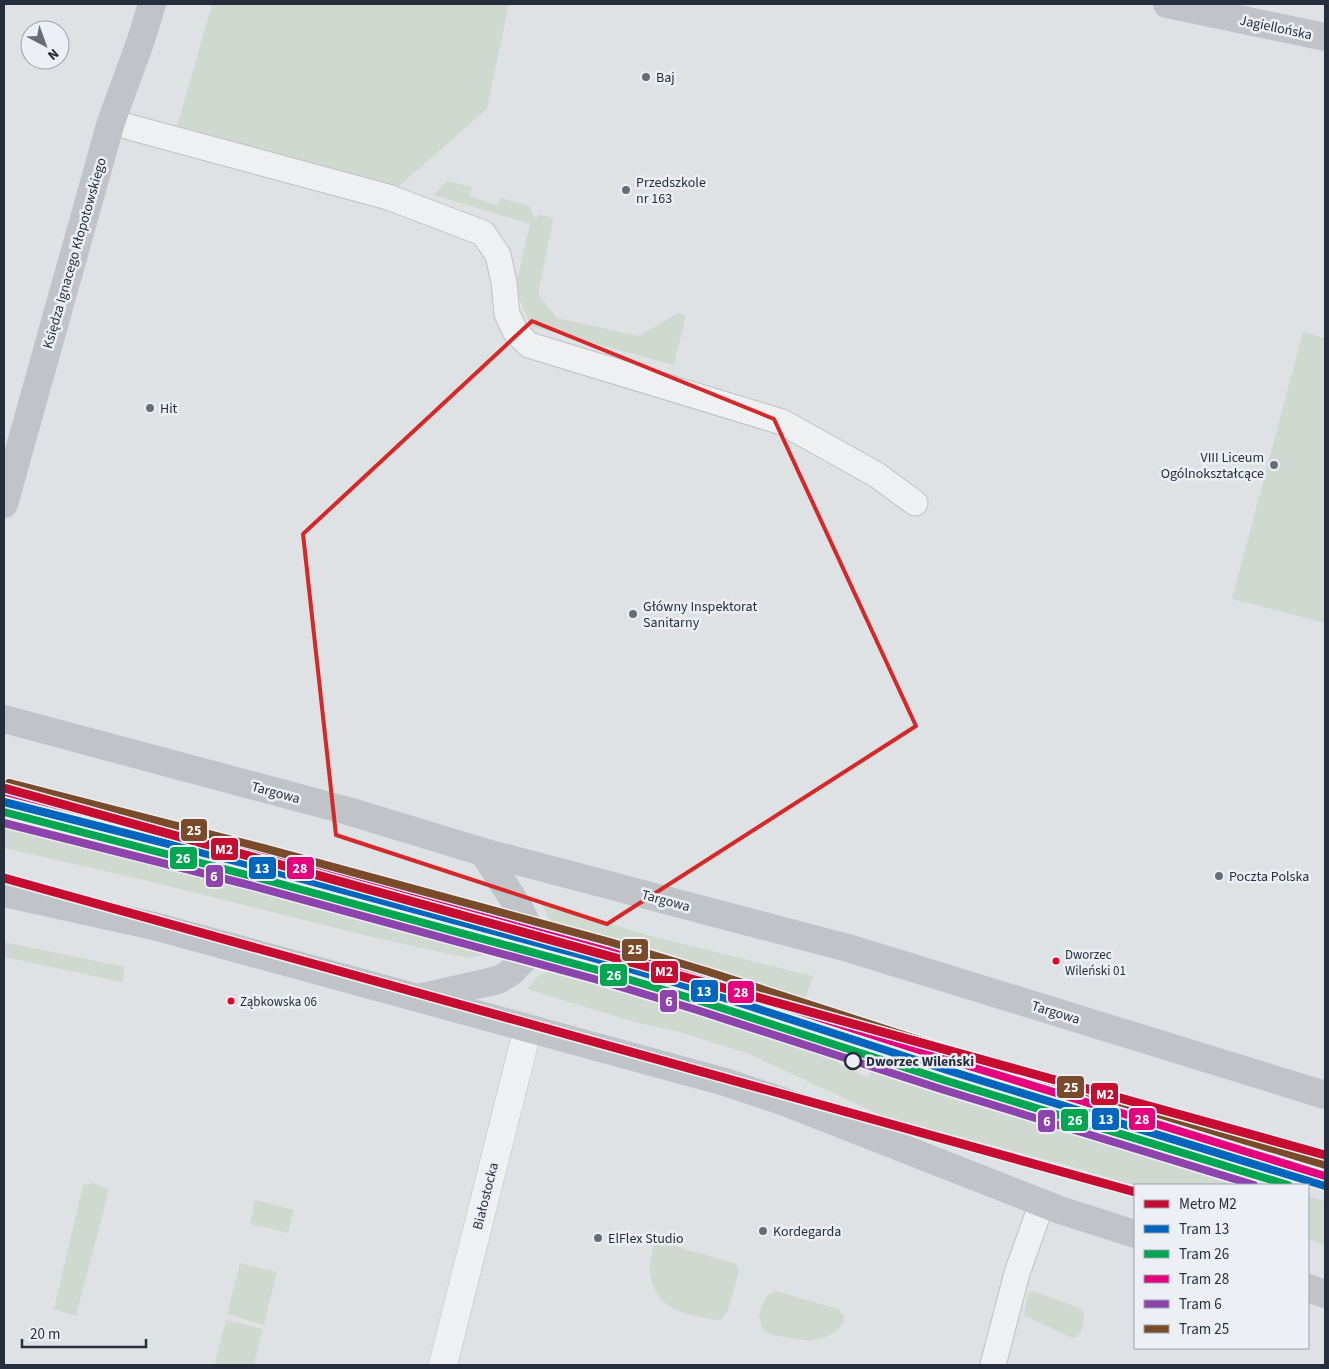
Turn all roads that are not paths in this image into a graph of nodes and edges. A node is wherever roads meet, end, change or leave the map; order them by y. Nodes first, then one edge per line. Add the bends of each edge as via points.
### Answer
1 (152, 4) edge
2 (1167, 4) edge
3 (1325, 37) edge
4 (111, 122) junction
5 (4, 504) edge
6 (914, 504) dead end
7 (4, 719) edge
8 (483, 852) junction
9 (4, 892) edge
10 (419, 998) junction
11 (528, 1027) junction
12 (1325, 1095) edge
13 (1042, 1203) junction
14 (1134, 1234) edge
15 (1309, 1288) edge
16 (1325, 1294) edge
17 (443, 1365) edge
18 (993, 1365) edge

1 - 4 main road, Księdza Ignacego Kłopotowskiego
2 - 3 main road, Jagiellońska
4 - 5 main road, Księdza Ignacego Kłopotowskiego
4 - 6 lane via 388,197 483,233 498,255 507,314 515,331 529,345 782,422 877,475
7 - 8 main road, Targowa via 348,811
8 - 10 main road via 527,924 530,940 524,959 498,980
8 - 12 main road, Targowa via 848,948
9 - 10 main road via 154,926
10 - 11 main road
11 - 13 main road via 773,1097
11 - 17 street, Białostocka
13 - 14 main road
13 - 18 lane via 1017,1273
15 - 16 main road

